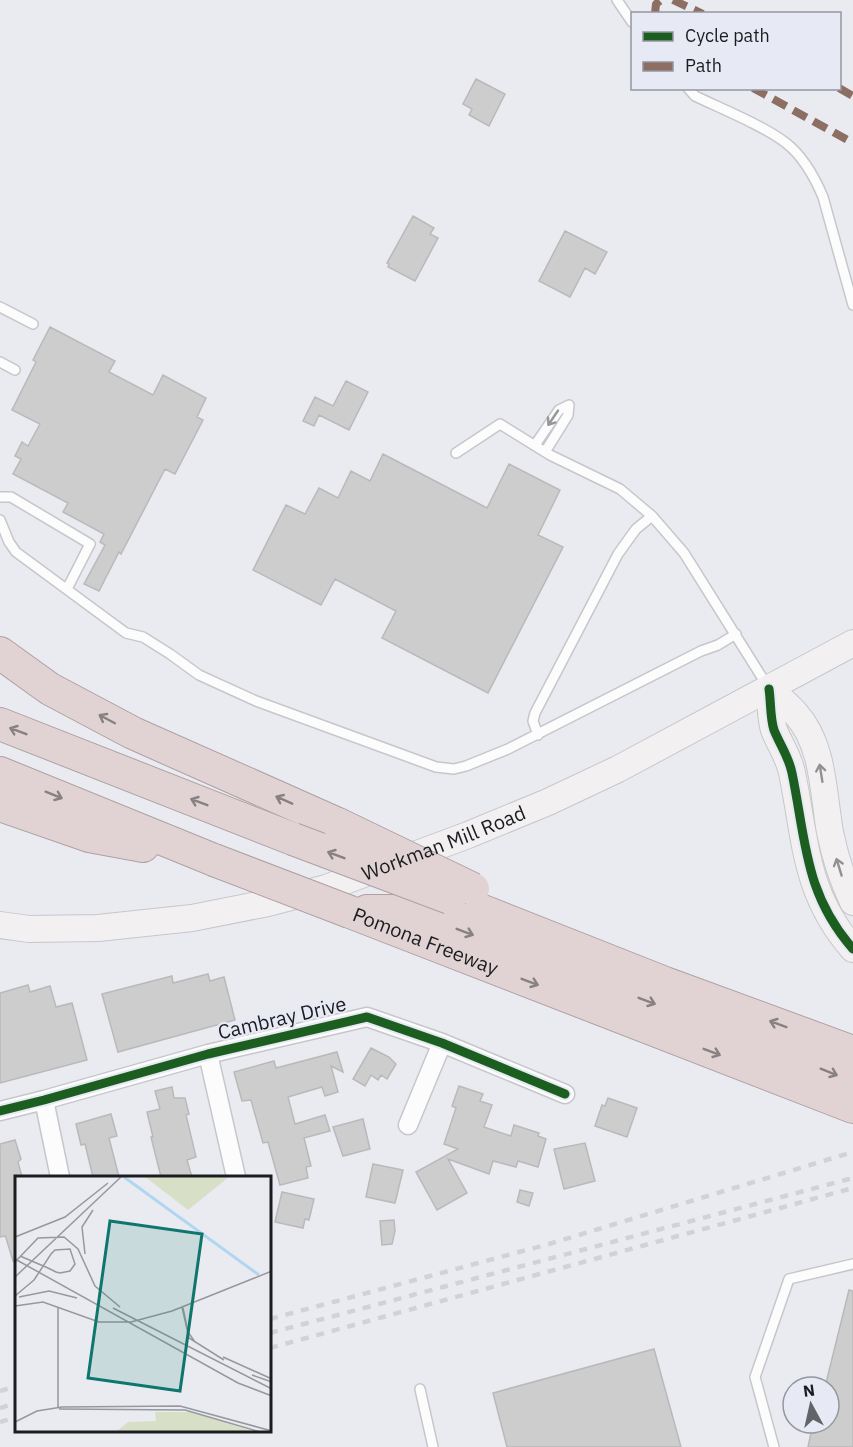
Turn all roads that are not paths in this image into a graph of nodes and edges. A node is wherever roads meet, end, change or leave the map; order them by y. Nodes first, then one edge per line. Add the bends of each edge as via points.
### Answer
1 (617, 0) edge
2 (631, 19) edge
3 (690, 90) edge
4 (853, 305) edge
5 (0, 307) edge
6 (33, 324) dead end
7 (0, 362) edge
8 (15, 370) dead end
9 (535, 445) junction
10 (545, 452) junction
11 (456, 453) dead end
12 (0, 497) edge
13 (652, 516) junction
14 (0, 520) edge
15 (67, 589) junction
16 (736, 634) junction
17 (853, 643) edge
18 (0, 653) edge
19 (769, 689) junction
20 (0, 724) edge
21 (538, 735) junction
22 (0, 773) edge
23 (0, 806) edge
24 (214, 860) junction
25 (461, 893) junction
26 (853, 902) edge
27 (364, 917) junction
28 (0, 926) edge
29 (853, 949) edge
30 (442, 1043) junction
31 (853, 1052) edge
32 (208, 1054) junction
33 (853, 1082) edge
34 (565, 1094) dead end
35 (44, 1100) junction
36 (853, 1107) edge
37 (0, 1111) edge
38 (408, 1125) dead end
39 (60, 1176) edge
40 (236, 1176) edge
41 (853, 1264) edge
42 (420, 1389) dead end
43 (433, 1447) edge
44 (774, 1447) edge

1 - 2 lane
3 - 4 lane via 786,143 805,163 823,197
5 - 6 lane
7 - 8 lane
9 - 10 lane
10 -> 9 lane via 568,415 568,405 559,410
9 - 11 lane via 500,424
10 - 13 lane via 620,489
12 - 15 lane via 11,497 90,544
13 - 16 lane via 684,553
13 - 21 lane via 618,554 535,713 533,721
14 - 15 lane via 16,552
15 - 21 lane via 126,633 143,637 199,675 287,713 436,767 466,766
16 - 19 lane
16 - 21 lane
17 - 19 main road, Workman Mill Road
25 -> 18 highway, bridge via 338,824 134,733 50,689
26 -> 19 main road via 835,855 820,765 812,741 797,715
19 - 28 main road, Workman Mill Road via 548,802 326,888 180,919 98,928
19 - 29 main road via 774,729 792,771 806,857 816,889
25 -> 20 highway, bridge via 293,839
22 -> 24 highway, Pomona Freeway
23 - 24 highway via 89,836
24 - 27 highway, Pomona Freeway, bridge
31 -> 25 highway via 665,983
27 -> 33 highway via 411,911
27 -> 36 highway, Pomona Freeway
30 - 32 street, Cambray Drive via 367,1017
30 - 34 street, Cambray Drive
30 - 38 street
32 - 35 street, Cambray Drive
32 - 40 street
35 - 37 street, Cambray Drive
35 - 39 street
41 - 44 lane via 789,1279 755,1377
42 - 43 lane

